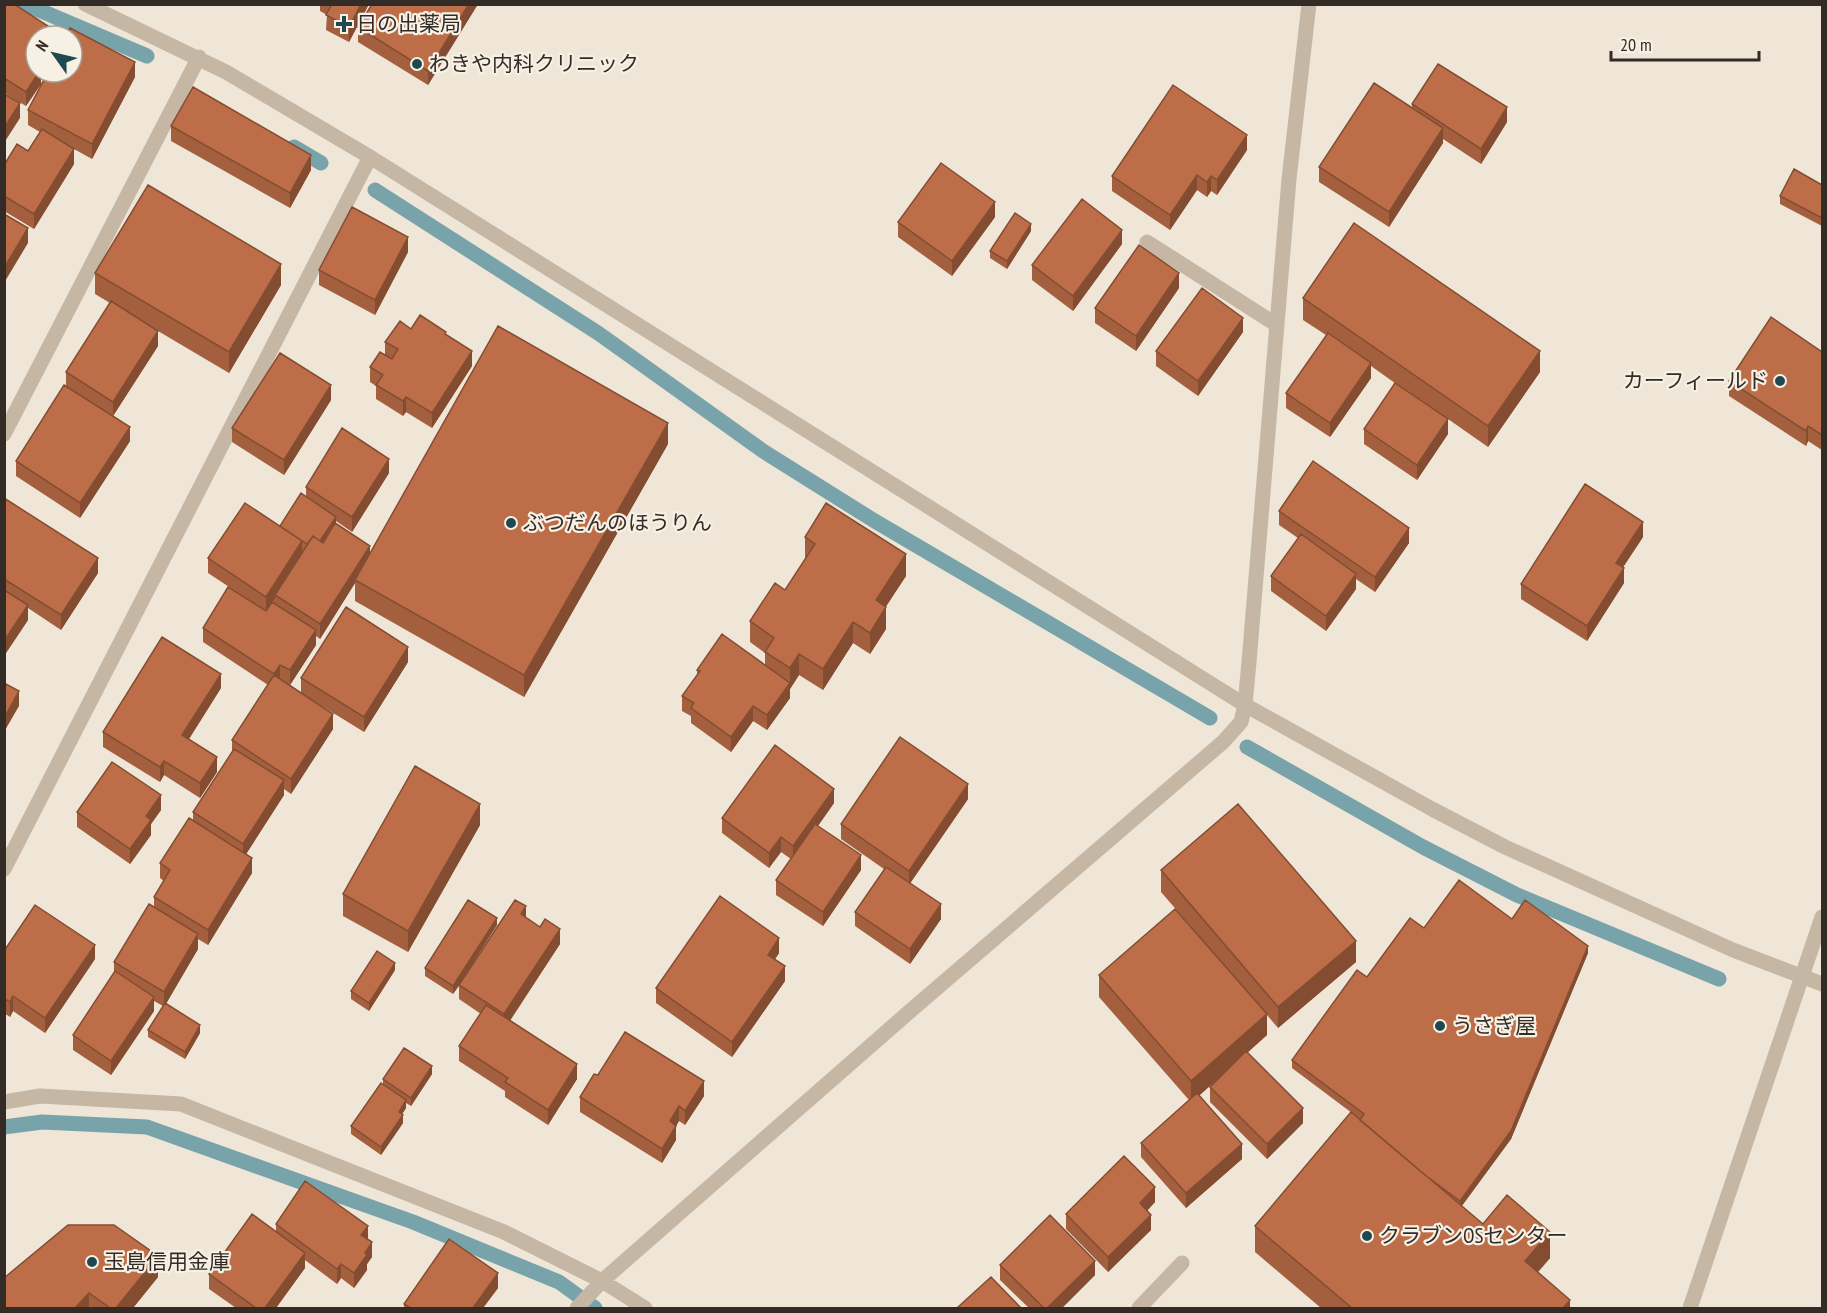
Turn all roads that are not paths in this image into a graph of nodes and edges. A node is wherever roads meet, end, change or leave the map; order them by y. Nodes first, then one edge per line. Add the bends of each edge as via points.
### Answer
1 (85, 4) edge
2 (1309, 4) edge
3 (199, 57) junction
4 (370, 157) junction
5 (1147, 243) dead end
6 (1278, 325) junction
7 (4, 434) edge
8 (1245, 705) junction
9 (4, 869) edge
10 (1822, 917) edge
11 (1803, 976) junction
12 (1822, 984) edge
13 (4, 1102) edge
14 (1182, 1263) dead end
15 (602, 1281) junction
16 (581, 1304) edge
17 (645, 1308) edge
18 (1139, 1308) edge
19 (1690, 1308) edge

1 - 3 street
2 - 6 street via 1289,179
3 - 4 street
3 - 7 street
4 - 8 street
4 - 9 street
5 - 6 street
6 - 8 street
8 - 11 street via 1505,848 1733,950
8 - 15 street via 1240,722 1223,742
10 - 11 street
11 - 12 street
11 - 19 street
13 - 15 street via 40,1096 181,1104 504,1232
14 - 18 street
15 - 16 street
15 - 17 street

